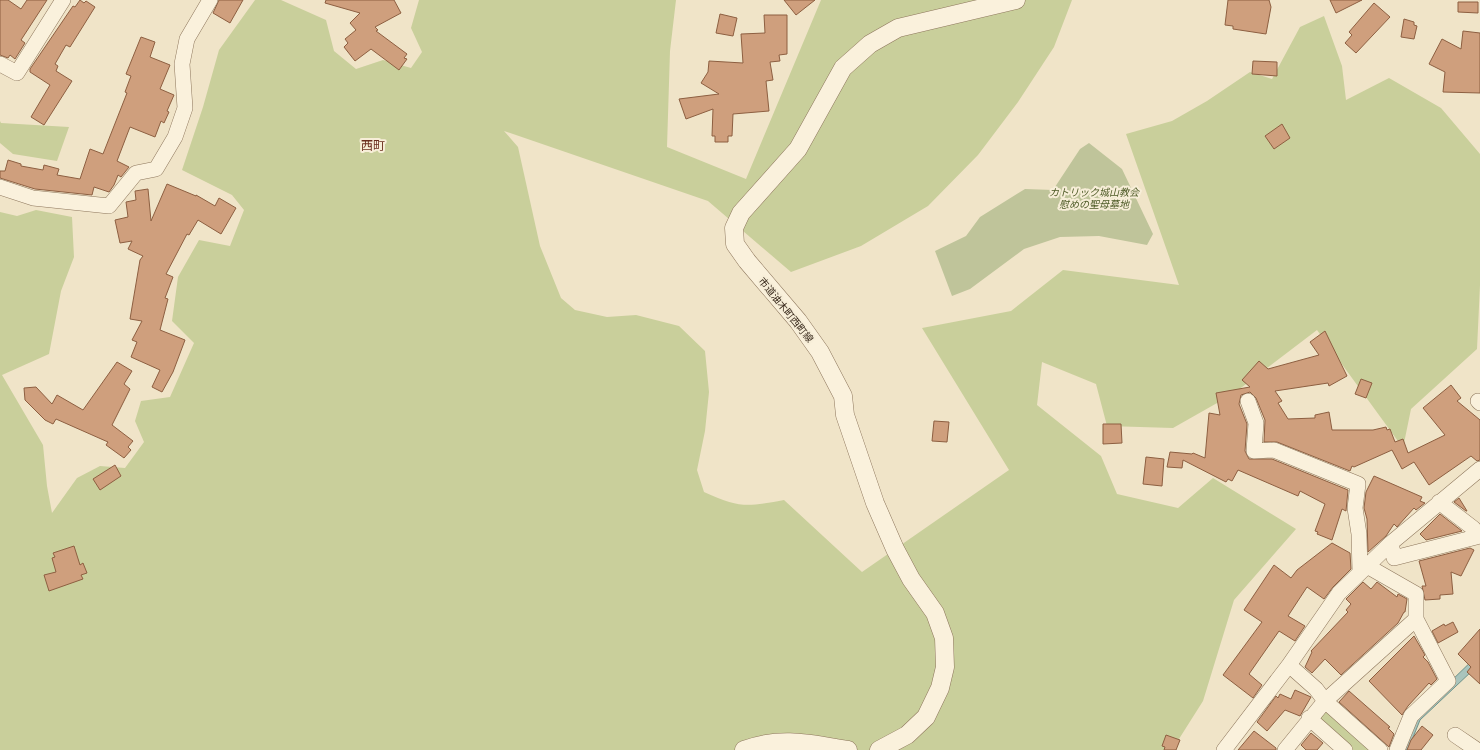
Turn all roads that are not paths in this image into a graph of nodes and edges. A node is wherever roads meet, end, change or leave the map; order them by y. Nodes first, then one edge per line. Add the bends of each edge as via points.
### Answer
1 (63, 0) edge
2 (210, 0) edge
3 (1016, 0) edge
4 (0, 64) edge
5 (0, 187) edge
6 (1248, 401) dead end
7 (1480, 469) edge
8 (1440, 502) junction
9 (1480, 536) edge
10 (1391, 543) junction
11 (1364, 569) junction
12 (1416, 619) junction
13 (1289, 665) junction
14 (1325, 701) junction
15 (1309, 718) junction
16 (1455, 735) dead end
17 (744, 750) edge
18 (848, 750) edge
19 (879, 750) edge
20 (1224, 750) edge
21 (1284, 750) edge
22 (1345, 750) edge
23 (1380, 750) edge
24 (1397, 750) edge
25 (1477, 750) edge

1 - 4 street via 17,73
2 - 5 street via 187,39 182,64 185,108 175,137 156,169 136,173 109,206 33,198
3 - 19 street, 市道油木町西町線 via 898,28 870,44 843,68 798,149 741,213 734,228 735,244 747,262 798,321 820,352 843,396 844,415 875,503 911,579 935,613 944,638 945,667 940,688 926,717 907,735
6 - 11 street via 1256,423 1254,451 1274,450 1358,484 1355,508
7 - 8 street
8 - 9 street
8 - 10 street
9 - 10 street via 1394,558
10 - 11 street
11 - 12 street via 1416,594
11 - 13 street via 1339,593
12 - 14 street
12 - 24 street via 1448,681 1411,716
13 - 14 street via 1316,689
13 - 20 street
14 - 15 street
14 - 23 street
15 - 21 street
15 - 22 street
16 - 25 street
17 - 18 street via 795,741

